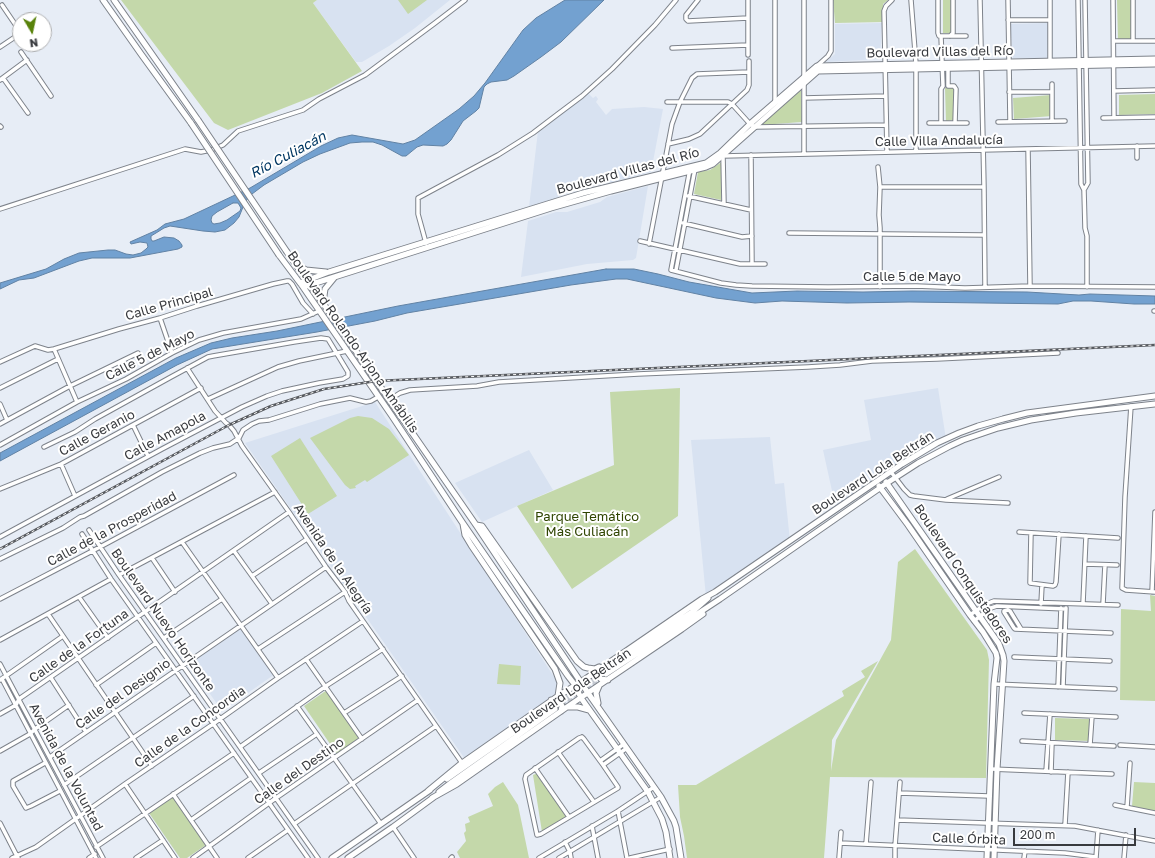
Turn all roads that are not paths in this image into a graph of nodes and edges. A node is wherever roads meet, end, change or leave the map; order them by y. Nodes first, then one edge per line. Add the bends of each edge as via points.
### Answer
1 (103, 0) edge
2 (114, 0) edge
3 (464, 0) edge
4 (676, 0) edge
5 (698, 0) edge
6 (748, 0) edge
7 (775, 0) edge
8 (804, 0) edge
9 (831, 0) edge
10 (892, 0) edge
11 (911, 0) edge
12 (938, 0) edge
13 (953, 0) edge
14 (980, 0) edge
15 (1008, 0) edge
16 (1050, 0) edge
17 (1078, 0) edge
18 (1085, 0) edge
19 (1113, 0) edge
20 (1133, 0) edge
21 (2, 5) dead end
22 (748, 18) junction
23 (1008, 20) junction
24 (1050, 20) junction
25 (942, 36) junction
26 (949, 36) junction
27 (966, 36) dead end
28 (1114, 41) junction
29 (1133, 41) junction
30 (1155, 41) edge
31 (748, 45) junction
32 (0, 47) edge
33 (672, 48) dead end
34 (21, 52) dead end
35 (748, 55) dead end
36 (1155, 59) edge
37 (27, 60) junction
38 (749, 61) dead end
39 (1050, 61) junction
40 (1114, 62) junction
41 (1079, 63) junction
42 (1086, 63) junction
43 (1009, 64) junction
44 (1155, 64) edge
45 (945, 65) junction
46 (981, 65) junction
47 (817, 66) junction
48 (916, 66) junction
49 (885, 67) junction
50 (749, 72) junction
51 (804, 78) junction
52 (2, 79) edge
53 (804, 84) junction
54 (1052, 84) dead end
55 (1155, 90) edge
56 (1114, 91) junction
57 (1010, 92) junction
58 (1052, 92) junction
59 (51, 96) dead end
60 (885, 96) junction
61 (804, 98) junction
62 (667, 102) dead end
63 (680, 102) junction
64 (732, 104) junction
65 (777, 104) junction
66 (28, 113) dead end
67 (1155, 117) edge
68 (1103, 118) dead end
69 (1114, 118) junction
70 (1010, 121) junction
71 (1052, 121) junction
72 (1065, 121) dead end
73 (998, 122) dead end
74 (929, 123) dead end
75 (941, 123) junction
76 (955, 123) junction
77 (967, 123) dead end
78 (750, 124) junction
79 (886, 125) junction
80 (804, 126) junction
81 (755, 128) junction
82 (668, 144) junction
83 (1137, 146) junction
84 (1155, 146) edge
85 (1080, 147) junction
86 (1088, 148) junction
87 (1028, 149) junction
88 (983, 150) junction
89 (916, 151) junction
90 (887, 152) junction
91 (722, 154) junction
92 (804, 154) junction
93 (751, 155) junction
94 (1137, 158) dead end
95 (878, 167) dead end
96 (693, 168) junction
97 (662, 175) junction
98 (880, 187) junction
99 (984, 187) junction
100 (1084, 190) junction
101 (685, 196) junction
102 (690, 197) junction
103 (724, 204) junction
104 (0, 209) edge
105 (751, 210) junction
106 (680, 222) junction
107 (685, 223) junction
108 (789, 233) dead end
109 (880, 234) junction
110 (984, 235) junction
111 (752, 236) junction
112 (640, 241) dead end
113 (426, 243) junction
114 (649, 244) junction
115 (677, 250) junction
116 (295, 264) junction
117 (752, 264) junction
118 (765, 264) dead end
119 (329, 272) junction
120 (338, 274) junction
121 (309, 282) junction
122 (302, 285) junction
123 (1030, 286) junction
124 (880, 287) junction
125 (985, 287) junction
126 (1087, 287) junction
127 (1155, 288) edge
128 (323, 303) junction
129 (319, 311) junction
130 (313, 314) junction
131 (160, 318) junction
132 (54, 349) junction
133 (346, 351) junction
134 (138, 353) dead end
135 (172, 353) junction
136 (336, 353) junction
137 (1058, 353) dead end
138 (58, 359) junction
139 (0, 362) edge
140 (187, 368) junction
141 (70, 386) junction
142 (0, 388) edge
143 (201, 388) junction
144 (1155, 396) edge
145 (378, 397) junction
146 (208, 399) junction
147 (389, 400) junction
148 (77, 402) junction
149 (1099, 403) junction
150 (0, 404) edge
151 (1155, 404) edge
152 (1131, 406) junction
153 (1100, 410) junction
154 (221, 418) junction
155 (7, 420) junction
156 (0, 424) edge
157 (133, 425) junction
158 (239, 438) junction
159 (0, 444) edge
160 (44, 447) dead end
161 (148, 456) junction
162 (60, 464) junction
163 (891, 472) junction
164 (234, 475) dead end
165 (1000, 477) dead end
166 (883, 478) junction
167 (895, 478) junction
168 (876, 482) junction
169 (887, 483) junction
170 (880, 488) junction
171 (0, 489) edge
172 (275, 492) junction
173 (75, 496) junction
174 (946, 500) junction
175 (1008, 503) dead end
176 (290, 512) junction
177 (1155, 512) edge
178 (462, 522) junction
179 (476, 525) junction
180 (89, 530) dead end
181 (1019, 532) dead end
182 (1031, 533) junction
183 (82, 534) dead end
184 (1059, 534) junction
185 (1086, 536) junction
186 (0, 537) edge
187 (1118, 538) dead end
188 (307, 539) junction
189 (182, 542) junction
190 (100, 547) junction
191 (234, 550) junction
192 (92, 551) junction
193 (152, 558) junction
194 (0, 559) edge
195 (1085, 564) junction
196 (1105, 565) junction
197 (1117, 566) dead end
198 (326, 567) junction
199 (204, 572) junction
200 (119, 575) junction
201 (252, 576) junction
202 (111, 579) junction
203 (1042, 585) junction
204 (175, 592) junction
205 (344, 592) junction
206 (1154, 592) edge
207 (79, 597) junction
208 (0, 599) edge
209 (222, 599) junction
210 (720, 599) junction
211 (994, 601) junction
212 (1041, 602) junction
213 (1062, 603) junction
214 (1067, 603) junction
215 (1083, 603) junction
216 (272, 604) junction
217 (1103, 604) junction
218 (1118, 605) dead end
219 (997, 606) junction
220 (1041, 607) junction
221 (1061, 609) junction
222 (1066, 609) junction
223 (976, 611) junction
224 (145, 612) junction
225 (48, 614) junction
226 (970, 615) junction
227 (979, 616) junction
228 (138, 617) junction
229 (363, 621) junction
230 (974, 621) junction
231 (241, 625) junction
232 (1021, 629) junction
233 (1060, 631) junction
234 (1066, 631) junction
235 (1111, 633) dead end
236 (63, 636) junction
237 (108, 638) junction
238 (164, 638) junction
239 (0, 640) edge
240 (156, 643) junction
241 (258, 649) junction
242 (383, 649) junction
243 (1014, 657) dead end
244 (78, 658) junction
245 (1059, 658) junction
246 (306, 659) junction
247 (1064, 659) junction
248 (1110, 661) dead end
249 (0, 664) edge
250 (183, 665) junction
251 (604, 669) junction
252 (175, 670) junction
253 (6, 676) junction
254 (402, 676) junction
255 (51, 678) junction
256 (278, 678) junction
257 (1, 680) edge
258 (608, 680) junction
259 (581, 682) junction
260 (994, 684) junction
261 (1003, 684) junction
262 (96, 685) junction
263 (326, 686) junction
264 (575, 686) junction
265 (598, 686) junction
266 (1058, 687) junction
267 (1063, 687) junction
268 (1115, 689) dead end
269 (588, 693) junction
270 (194, 696) junction
271 (558, 696) junction
272 (581, 698) junction
273 (19, 699) junction
274 (418, 700) junction
275 (16, 705) junction
276 (69, 705) junction
277 (553, 705) junction
278 (297, 706) junction
279 (567, 707) junction
280 (599, 708) junction
281 (562, 711) junction
282 (591, 711) junction
283 (115, 712) junction
284 (344, 713) junction
285 (1024, 713) dead end
286 (0, 714) edge
287 (1050, 714) junction
288 (1092, 716) junction
289 (1116, 717) dead end
290 (221, 719) junction
291 (213, 724) junction
292 (436, 726) junction
293 (35, 729) junction
294 (86, 732) junction
295 (30, 734) junction
296 (317, 734) junction
297 (133, 738) junction
298 (362, 739) junction
299 (1022, 741) dead end
300 (1050, 743) junction
301 (1090, 745) junction
302 (1120, 745) dead end
303 (626, 746) junction
304 (1114, 746) dead end
305 (240, 747) junction
306 (1155, 747) edge
307 (0, 750) edge
308 (619, 751) junction
309 (558, 752) junction
310 (234, 753) junction
311 (50, 757) junction
312 (334, 758) junction
313 (45, 763) junction
314 (462, 763) junction
315 (602, 763) junction
316 (1130, 763) dead end
317 (152, 766) junction
318 (536, 768) junction
319 (990, 769) junction
320 (997, 769) junction
321 (1048, 771) junction
322 (1068, 772) junction
323 (258, 773) junction
324 (1112, 774) dead end
325 (251, 778) junction
326 (872, 782) dead end
327 (900, 782) dead end
328 (125, 784) junction
329 (353, 784) junction
330 (64, 785) junction
331 (654, 787) junction
332 (60, 791) junction
333 (428, 791) junction
334 (648, 792) junction
335 (899, 793) junction
336 (173, 794) junction
337 (989, 796) junction
338 (661, 797) junction
339 (276, 798) junction
340 (432, 798) junction
341 (653, 801) junction
342 (594, 802) junction
343 (269, 803) junction
344 (1115, 805) dead end
345 (1127, 807) junction
346 (618, 811) junction
347 (145, 813) junction
348 (1155, 813) edge
349 (80, 816) junction
350 (569, 817) junction
351 (75, 819) junction
352 (191, 820) junction
353 (897, 820) junction
354 (620, 821) junction
355 (0, 823) edge
356 (989, 823) junction
357 (995, 823) junction
358 (294, 824) junction
359 (381, 824) junction
360 (1065, 825) junction
361 (592, 826) junction
362 (393, 827) junction
363 (1, 830) edge
364 (288, 830) junction
365 (1098, 830) junction
366 (841, 832) dead end
367 (1126, 835) junction
368 (594, 837) junction
369 (162, 840) junction
370 (306, 841) junction
371 (1155, 841) edge
372 (565, 842) junction
373 (840, 843) junction
374 (866, 844) junction
375 (97, 846) junction
376 (209, 846) junction
377 (300, 846) junction
378 (895, 846) junction
379 (670, 849) junction
380 (92, 850) junction
381 (988, 850) junction
382 (995, 850) junction
383 (100, 851) junction
384 (1025, 851) junction
385 (570, 852) junction
386 (1049, 852) junction
387 (95, 856) edge
388 (17, 857) edge
389 (12, 858) edge
390 (88, 858) edge
391 (103, 858) edge
392 (136, 858) edge
393 (175, 858) edge
394 (193, 858) edge
395 (217, 858) edge
396 (248, 858) edge
397 (308, 858) edge
398 (318, 858) edge
399 (332, 858) edge
400 (348, 858) edge
401 (414, 858) edge
402 (540, 858) edge
403 (559, 858) edge
404 (571, 858) edge
405 (598, 858) edge
406 (627, 858) edge
407 (630, 858) edge
408 (670, 858) edge
409 (681, 858) edge
410 (839, 858) edge
411 (895, 858) edge
412 (987, 858) edge
413 (994, 858) edge
414 (1024, 858) edge
415 (1049, 858) edge
416 (1096, 858) edge
417 (1124, 858) edge

1 - 122 main road, Boulevard Rolando Arjona Amábilis, bridge
2 - 116 main road, Boulevard Rolando Arjona Amábilis, bridge
3 - 104 street via 365,75 303,110 238,131 223,145 211,150 201,152 185,149
4 - 113 street via 650,31 582,96 533,133 498,155 418,198 418,214
5 - 22 street via 686,20
6 - 22 street
7 - 65 street
8 - 51 street
9 - 47 street via 831,51
10 - 49 street via 884,11
11 - 48 street
12 - 25 street via 938,33
13 - 26 street via 953,33
14 - 46 street
15 - 23 street
16 - 24 street
17 - 41 street
18 - 42 street
19 - 28 street
20 - 29 street
21 - 32 street via 19,30 18,35
22 - 31 street
23 - 24 street
23 - 43 street
24 - 39 street
25 - 26 street
25 - 45 street
26 - 27 street
28 - 29 street
28 - 40 street
29 - 30 street
31 - 33 street
31 - 35 street
34 - 37 street
36 - 40 main road, Boulevard Villas del Río
37 - 52 street
37 - 59 street
38 - 50 street
39 - 41 main road, Boulevard Villas del Río
39 - 43 main road, Boulevard Villas del Río
40 - 42 main road, Boulevard Villas del Río
40 - 44 main road, Boulevard Villas del Río
40 - 56 street
41 - 42 main road, Boulevard Villas del Río
41 - 43 main road, Boulevard Villas del Río
41 - 85 street
42 - 86 street
43 - 46 main road, Boulevard Villas del Río
43 - 57 street
45 - 46 main road, Boulevard Villas del Río
45 - 48 main road, Boulevard Villas del Río
45 - 75 street via 941,89
45 - 76 street via 948,86 954,86 956,89
46 - 88 street
47 - 49 main road, Boulevard Villas del Río
47 - 51 main road, Boulevard Villas del Río
48 - 49 main road, Boulevard Villas del Río
48 - 89 street
49 - 53 main road, Boulevard Villas del Río via 818,71
49 - 60 street
50 - 63 street via 697,74
50 - 64 street via 748,88
51 - 53 street
51 - 65 main road, Boulevard Villas del Río
52 - 66 street
53 - 61 street
53 - 65 main road, Boulevard Villas del Río
54 - 58 street
55 - 56 street
56 - 69 street
57 - 58 street
57 - 70 street
58 - 71 street
60 - 61 street
60 - 79 street
61 - 80 street
62 - 63 street
63 - 64 street via 724,101
63 - 82 street via 673,119
64 - 78 street
64 - 82 street via 694,137
65 - 78 main road, Boulevard Villas del Río
65 - 81 main road, Boulevard Villas del Río
67 - 69 street
68 - 69 street
70 - 71 street
70 - 73 street
71 - 72 street
74 - 75 street
75 - 76 street
76 - 77 street
78 - 81 street
78 - 91 main road, Boulevard Villas del Río
79 - 80 street
79 - 90 street
80 - 81 street
80 - 92 street
81 - 91 main road, Boulevard Villas del Río
82 - 97 street
83 - 84 street, Calle Villa Andalucía
83 - 86 street, Calle Villa Andalucía
83 - 94 street
85 - 86 street, Calle Villa Andalucía
85 - 87 street, Calle Villa Andalucía
85 - 100 street via 1081,184
86 - 100 street via 1088,183
87 - 88 street, Calle Villa Andalucía
87 - 123 street
88 - 89 street, Calle Villa Andalucía
88 - 99 street
89 - 90 street, Calle Villa Andalucía
90 - 92 street, Calle Villa Andalucía
91 - 93 street, Calle Villa Andalucía
91 - 96 main road, Boulevard Villas del Río via 713,164
91 - 103 street
92 - 93 street, Calle Villa Andalucía
93 - 105 street
95 - 98 street
96 - 97 main road, Boulevard Villas del Río
96 - 101 street
96 - 102 street
97 - 113 main road, Boulevard Villas del Río via 583,193
97 - 114 street
97 - 120 main road, Boulevard Villas del Río
98 - 99 street
98 - 109 street
99 - 110 street
100 - 126 street
101 - 102 street
101 - 106 street
102 - 103 street
102 - 107 street
103 - 105 street
105 - 111 street
106 - 107 street
106 - 115 street
107 - 111 street via 742,237
107 - 115 street
108 - 109 street
109 - 110 street
109 - 124 street
110 - 125 street
111 - 117 street
112 - 114 street
113 - 120 main road, Boulevard Villas del Río
114 - 115 street
115 - 117 street via 740,264
115 - 124 street, Calle 5 de Mayo via 674,270 721,283
116 - 119 main road via 314,272
116 - 121 main road, Boulevard Rolando Arjona Amábilis
117 - 118 street
119 - 120 main road, Boulevard Villas del Río
119 - 121 main road, Boulevard Villas del Río
120 - 121 main road, Boulevard Villas del Río
120 - 128 main road via 325,289
121 - 122 main road, Boulevard Villas del Río
121 - 128 main road, Boulevard Rolando Arjona Amábilis
122 - 129 main road, Boulevard Rolando Arjona Amábilis
123 - 125 street, Calle 5 de Mayo
123 - 126 street, Calle 5 de Mayo
124 - 125 street, Calle 5 de Mayo
126 - 127 street, Calle 5 de Mayo
128 - 147 main road, Boulevard Rolando Arjona Amábilis
129 - 130 street, Calle 5 de Mayo
129 - 133 main road, Boulevard Rolando Arjona Amábilis
130 - 131 street, Calle Principal via 288,281
130 - 135 street, Calle 5 de Mayo via 301,319 223,333
131 - 132 street, Calle Principal
131 - 135 street
132 - 138 street
132 - 139 street via 35,346
133 - 136 street
133 - 145 main road, Boulevard Rolando Arjona Amábilis
134 - 141 street
135 - 148 street, Calle 5 de Mayo via 126,379
136 - 140 street via 328,339 310,339 213,356
136 - 146 street via 278,367
136 - 154 street, Calle Amapola via 348,372 348,376 343,379 273,393
137 - 147 street via 499,382 477,386 410,390
138 - 141 street
138 - 142 street
140 - 143 street, Avenida de la Alegría
140 - 160 street
141 - 148 street
141 - 155 street
143 - 146 street, Avenida de la Alegría
143 - 157 street, Calle Geranio
144 - 149 main road, Boulevard Lola Beltrán
145 - 158 street via 366,402 350,398 320,404 259,421 244,430
145 - 178 main road, Boulevard Rolando Arjona Amábilis
146 - 154 street, Avenida de la Alegría
147 - 179 main road, Boulevard Rolando Arjona Amábilis
148 - 159 street, Calle 5 de Mayo
149 - 153 main road
149 - 163 main road, Boulevard Lola Beltrán via 1027,413 978,426 938,443
150 - 155 street
151 - 152 main road, Boulevard Lola Beltrán
152 - 153 main road, Boulevard Lola Beltrán
152 - 206 street via 1122,588
153 - 167 main road, Boulevard Lola Beltrán via 1031,420 992,430 950,446
154 - 158 street, Avenida de la Alegría
154 - 161 street, Calle Amapola
155 - 156 street
157 - 161 street
157 - 162 street, Calle Geranio
158 - 172 street, Avenida de la Alegría
158 - 194 street via 230,444 200,453 162,472 63,528
161 - 173 street, Calle Amapola
162 - 171 street, Calle Geranio
162 - 173 street
163 - 166 main road, Boulevard Lola Beltrán
163 - 167 street
164 - 190 street, Calle de la Prosperidad
165 - 174 street
166 - 168 main road, Boulevard Lola Beltrán
166 - 169 main road, Boulevard Conquistadores
167 - 169 main road, Boulevard Lola Beltrán
167 - 174 street via 910,495
168 - 170 main road, Boulevard Conquistadores
168 - 251 main road, Boulevard Lola Beltrán
169 - 170 main road, Boulevard Lola Beltrán
169 - 223 main road, Boulevard Conquistadores
170 - 210 main road, Boulevard Lola Beltrán
170 - 226 main road, Boulevard Conquistadores
172 - 176 street, Avenida de la Alegría
172 - 189 street
173 - 186 street, Calle Amapola
174 - 175 street
176 - 188 street, Avenida de la Alegría
176 - 191 street, Calle de la Fortuna
177 - 206 street
178 - 264 main road, Boulevard Rolando Arjona Amábilis
178 - 271 main road via 471,545 557,674 560,683
179 - 251 main road via 482,526 577,661 584,667
179 - 259 main road, Boulevard Rolando Arjona Amábilis
180 - 190 street, Boulevard Nuevo Horizonte
181 - 182 street
182 - 184 street
182 - 203 street via 1029,581
183 - 192 street, Boulevard Nuevo Horizonte
184 - 185 street
184 - 203 street via 1056,582 1053,586
185 - 187 street
185 - 195 street
188 - 198 street, Avenida de la Alegría
188 - 201 street
189 - 193 street
189 - 199 street
190 - 192 street, Calle de la Prosperidad
190 - 200 street, Boulevard Nuevo Horizonte
191 - 199 street, Calle de la Fortuna
191 - 201 street
192 - 202 street, Boulevard Nuevo Horizonte
192 - 208 street, Calle de la Prosperidad
193 - 200 street
193 - 204 street
195 - 196 street
195 - 215 street
196 - 197 street
196 - 217 street
198 - 205 street, Avenida de la Alegría
198 - 216 street, Calle del Designio
199 - 204 street, Calle de la Fortuna
199 - 209 street
200 - 224 street, Boulevard Nuevo Horizonte
201 - 216 street
202 - 207 street
202 - 228 street, Boulevard Nuevo Horizonte
203 - 212 street
204 - 224 street, Calle de la Fortuna
205 - 229 street, Avenida de la Alegría
205 - 241 street
207 - 225 street
207 - 237 street
209 - 231 street
209 - 238 street
210 - 251 main road, Boulevard Lola Beltrán
210 - 258 main road, Boulevard Lola Beltrán via 682,629
211 - 212 street
211 - 219 street
211 - 223 street
212 - 213 street
212 - 220 street
213 - 214 street
213 - 221 street
214 - 215 street
214 - 222 street
215 - 217 street
216 - 231 street, Calle del Designio
217 - 218 street
219 - 220 street
219 - 227 street
220 - 221 street
221 - 222 street
221 - 233 street
222 - 234 street
223 - 226 street
223 - 227 main road, Boulevard Conquistadores
224 - 228 street, Calle de la Fortuna
224 - 238 street, Boulevard Nuevo Horizonte
225 - 236 street
225 - 239 street
226 - 230 main road, Boulevard Conquistadores
227 - 230 street
227 - 261 main road, Boulevard Conquistadores via 1002,650
228 - 237 street, Calle de la Fortuna
228 - 240 street, Boulevard Nuevo Horizonte
229 - 242 street, Avenida de la Alegría
229 - 246 street, Calle de la Concordia
230 - 260 main road, Boulevard Conquistadores via 996,653
231 - 241 street
231 - 250 street, Calle del Designio
232 - 232 street via 1014,628 1004,611 1010,611
232 - 233 street
233 - 234 street
233 - 245 street
234 - 235 street
234 - 247 street
236 - 244 street
236 - 253 street
237 - 244 street, Calle de la Fortuna
238 - 250 street, Boulevard Nuevo Horizonte
240 - 252 street, Boulevard Nuevo Horizonte
240 - 262 street
241 - 256 street
242 - 254 street, Avenida de la Alegría
242 - 263 street
243 - 245 street
244 - 255 street, Calle de la Fortuna
244 - 262 street
245 - 247 street
245 - 266 street
246 - 256 street, Calle de la Concordia
246 - 263 street
247 - 248 street
247 - 267 street
249 - 253 street, Avenida de la Voluntad
250 - 252 street, Calle del Designio
250 - 290 street, Boulevard Nuevo Horizonte
251 - 258 main road via 599,677
251 - 259 main road, Boulevard Lola Beltrán
252 - 270 street, Boulevard Nuevo Horizonte
252 - 283 street, Calle del Designio
253 - 257 street
253 - 273 street, Avenida de la Voluntad
254 - 274 street, Avenida de la Alegría
254 - 284 street
255 - 273 street, Calle de la Fortuna
255 - 276 street
256 - 290 street, Calle de la Concordia
257 - 275 street, Avenida de la Voluntad
258 - 265 main road, Boulevard Lola Beltrán
259 - 264 main road, Boulevard Lola Beltrán
259 - 269 main road, Boulevard Rolando Arjona Amábilis
260 - 261 street
260 - 319 main road, Boulevard Conquistadores
261 - 266 street
261 - 320 main road, Boulevard Conquistadores
262 - 283 street
263 - 278 street
263 - 284 street
264 - 271 main road, Boulevard Lola Beltrán
264 - 272 main road, Boulevard Rolando Arjona Amábilis
265 - 269 main road, Boulevard Lola Beltrán
265 - 280 main road via 596,693
266 - 267 street
267 - 268 street
269 - 272 main road, Boulevard Lola Beltrán
269 - 280 main road, Boulevard Rolando Arjona Amábilis
270 - 291 street, Boulevard Nuevo Horizonte
270 - 297 street
271 - 277 main road, Boulevard Lola Beltrán
272 - 279 main road, Boulevard Lola Beltrán
272 - 282 main road, Boulevard Rolando Arjona Amábilis
273 - 275 street
273 - 293 street, Avenida de la Voluntad
274 - 292 street, Avenida de la Alegría
274 - 298 street, Calle del Destino
275 - 286 street
275 - 295 street, Avenida de la Voluntad
276 - 293 street
276 - 294 street
277 - 281 main road via 560,702
277 - 314 main road, Boulevard Lola Beltrán
277 - 333 main road, Boulevard Lola Beltrán
277 - 340 main road, Boulevard Lola Beltrán
278 - 296 street
278 - 305 street
279 - 281 main road, Boulevard Lola Beltrán
279 - 282 main road
280 - 303 main road, Boulevard Rolando Arjona Amábilis
281 - 340 main road, Boulevard Lola Beltrán via 457,784
282 - 308 main road, Boulevard Rolando Arjona Amábilis
283 - 294 street, Calle del Designio
283 - 297 street
284 - 298 street
285 - 287 street
287 - 288 street
287 - 300 street
288 - 289 street
288 - 301 street
290 - 291 street, Calle de la Concordia
290 - 305 street, Boulevard Nuevo Horizonte
291 - 310 street, Boulevard Nuevo Horizonte
291 - 317 street, Calle de la Concordia
292 - 314 street, Avenida de la Alegría
292 - 329 street
293 - 295 street
293 - 311 street, Avenida de la Voluntad
294 - 311 street, Calle del Designio
295 - 307 street
295 - 313 street, Avenida de la Voluntad
296 - 312 street
296 - 323 street
297 - 317 street
297 - 330 street
298 - 312 street, Calle del Destino
299 - 300 street
300 - 301 street
300 - 321 street
301 - 304 street
302 - 306 street
303 - 308 street
303 - 331 main road, Boulevard Rolando Arjona Amábilis
305 - 323 street, Boulevard Nuevo Horizonte
308 - 315 street
308 - 334 main road, Boulevard Rolando Arjona Amábilis
309 - 315 street via 583,738
309 - 318 street
309 - 342 street
310 - 325 street, Boulevard Nuevo Horizonte
310 - 336 street
311 - 330 street, Avenida de la Voluntad
312 - 329 street
312 - 339 street, Calle del Destino
313 - 332 street, Avenida de la Voluntad
313 - 332 street via 13,781 13,786 26,808
314 - 333 main road, Boulevard Lola Beltrán
315 - 342 street via 618,788
316 - 345 street
317 - 328 street, Calle de la Concordia
318 - 350 street
318 - 350 street via 528,773 525,779 537,834 542,834
319 - 320 street
319 - 337 main road, Boulevard Conquistadores
320 - 321 street
320 - 357 main road, Boulevard Conquistadores
321 - 322 street
322 - 324 street
322 - 360 street
323 - 339 street, Boulevard Nuevo Horizonte
325 - 343 street, Boulevard Nuevo Horizonte
325 - 352 street
326 - 374 street
327 - 335 street
328 - 347 street
328 - 349 street, Calle de la Concordia
329 - 358 street
329 - 359 street
330 - 349 street, Avenida de la Voluntad
331 - 334 street
331 - 338 main road, Boulevard Rolando Arjona Amábilis
332 - 351 street, Avenida de la Voluntad
333 - 359 main road, Boulevard Lola Beltrán
334 - 341 main road, Boulevard Rolando Arjona Amábilis
334 - 346 street
335 - 337 street
335 - 353 street
336 - 347 street
336 - 352 street
337 - 356 main road, Boulevard Conquistadores
338 - 341 street
338 - 409 main road, Boulevard Rolando Arjona Amábilis via 676,827
339 - 343 street, Calle del Destino
339 - 358 street, Boulevard Nuevo Horizonte
340 - 362 main road, Boulevard Lola Beltrán
341 - 354 street
341 - 379 main road, Boulevard Rolando Arjona Amábilis via 662,819
342 - 350 street
343 - 364 street, Boulevard Nuevo Horizonte
343 - 376 street, Calle del Destino
344 - 345 street
345 - 348 street
346 - 354 street
346 - 361 street
347 - 369 street
347 - 375 street
349 - 351 street, Calle de la Concordia
349 - 375 street, Avenida de la Voluntad
351 - 380 street, Avenida de la Voluntad
351 - 388 street, Calle de la Concordia via 36,847
352 - 376 street
353 - 356 street
353 - 378 street
354 - 368 street
354 - 406 street
355 - 363 street
356 - 357 street
356 - 381 main road, Boulevard Conquistadores
357 - 360 street
357 - 382 main road, Boulevard Conquistadores
358 - 370 street, Boulevard Nuevo Horizonte
359 - 399 main road, Boulevard Lola Beltrán
360 - 365 street
361 - 368 street
361 - 372 street
362 - 400 main road, Boulevard Lola Beltrán
362 - 401 street
363 - 388 street
364 - 377 street, Boulevard Nuevo Horizonte
364 - 396 street
365 - 367 street
365 - 416 street
366 - 373 street
367 - 371 street
367 - 417 street
368 - 385 street
368 - 405 street
369 - 392 street
369 - 393 street
370 - 377 street
370 - 398 street, Boulevard Nuevo Horizonte
372 - 385 street
372 - 402 street
373 - 374 street, Calle Órbita
373 - 410 street
374 - 378 street, Calle Órbita
375 - 380 street
375 - 383 street, Avenida de la Voluntad
376 - 394 street, Calle del Destino
376 - 395 street
377 - 397 street, Boulevard Nuevo Horizonte
378 - 381 street, Calle Órbita
378 - 411 street
379 - 407 street
379 - 408 main road, Boulevard Rolando Arjona Amábilis
380 - 387 street, Avenida de la Voluntad
381 - 382 street, Calle Órbita
381 - 412 main road, Boulevard Conquistadores
382 - 384 street, Calle Órbita
382 - 413 main road, Boulevard Conquistadores
383 - 387 street
383 - 391 street, Avenida de la Voluntad
384 - 386 street, Calle Órbita
384 - 414 street
385 - 403 street
385 - 404 street
386 - 415 street
386 - 416 street, Calle Órbita via 1074,853
387 - 390 street
388 - 389 street, Calle de la Concordia

